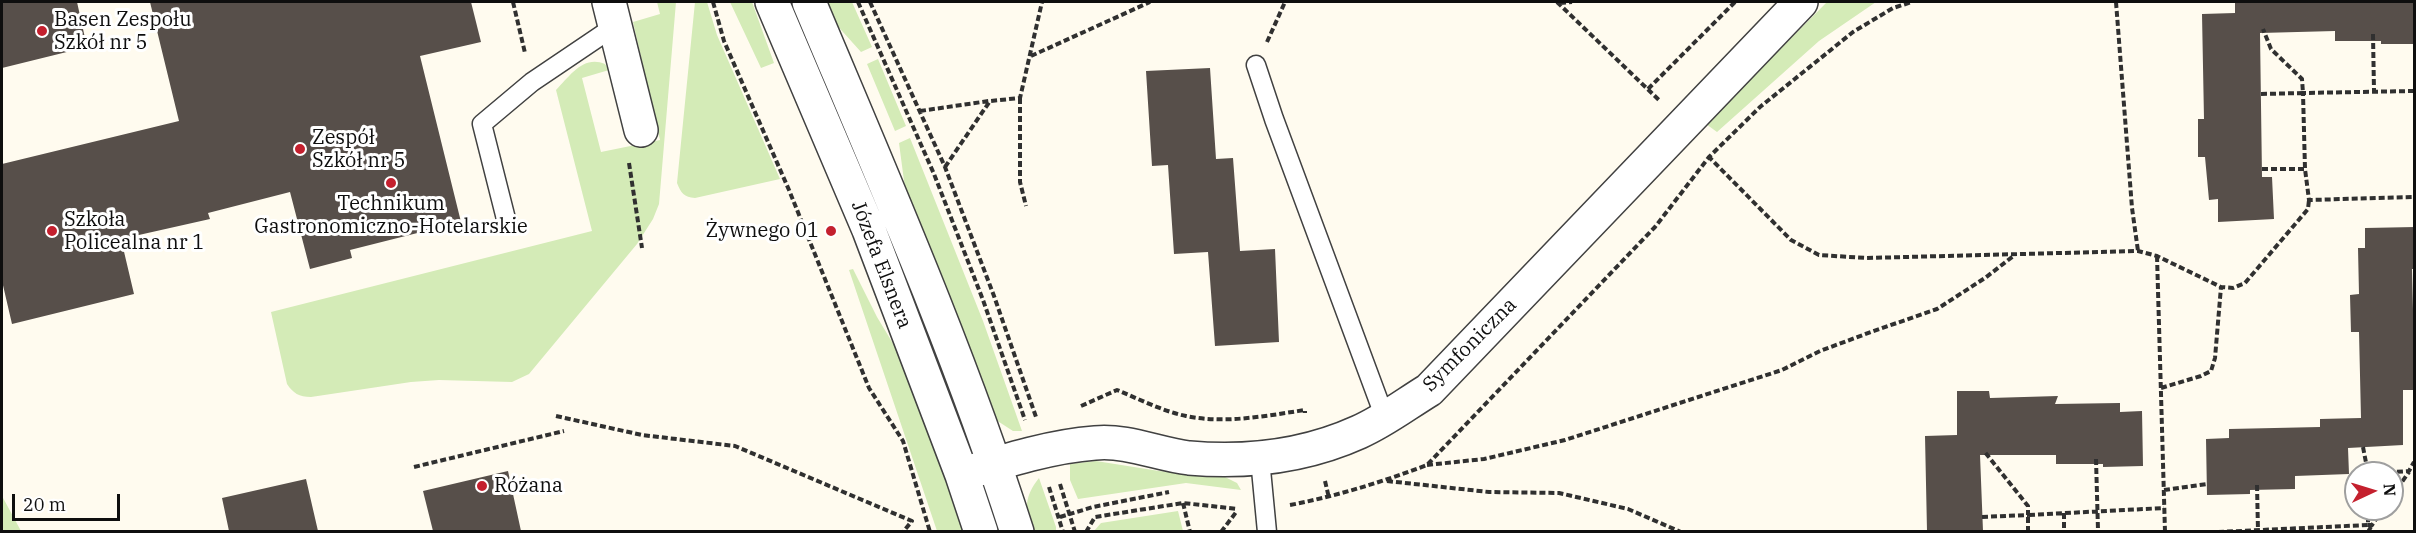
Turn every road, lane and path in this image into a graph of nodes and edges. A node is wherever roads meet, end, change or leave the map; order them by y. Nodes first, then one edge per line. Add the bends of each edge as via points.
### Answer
1 (513, 2) edge
2 (713, 2) edge
3 (772, 2) edge
4 (809, 2) edge
5 (858, 2) edge
6 (870, 2) edge
7 (1042, 2) edge
8 (1150, 2) edge
9 (1285, 2) edge
10 (1558, 2) edge
11 (1572, 2) edge
12 (1735, 2) edge
13 (1801, 2) edge
14 (2116, 2) edge
15 (612, 14) edge
16 (2263, 28) dead end
17 (2373, 34) dead end
18 (1031, 56) junction
19 (1256, 66) joint
20 (532, 82) junction
21 (1648, 89) junction
22 (2415, 91) edge
23 (2374, 92) junction
24 (2303, 93) junction
25 (2261, 94) dead end
26 (1020, 98) junction
27 (990, 101) junction
28 (920, 111) junction
29 (1684, 124) junction
30 (642, 130) joint
31 (945, 168) junction
32 (2262, 169) dead end
33 (2305, 169) junction
34 (2415, 196) edge
35 (2309, 200) junction
36 (1026, 206) dead end
37 (507, 223) dead end
38 (642, 248) dead end
39 (2138, 250) junction
40 (2016, 253) junction
41 (2157, 256) junction
42 (2221, 286) junction
43 (2161, 388) junction
44 (1073, 408) dead end
45 (1044, 412) dead end
46 (1035, 414) junction
47 (556, 416) dead end
48 (1385, 418) junction
49 (564, 431) dead end
50 (1316, 447) junction
51 (2363, 447) dead end
52 (1984, 451) dead end
53 (1042, 453) junction
54 (1260, 459) junction
55 (2096, 459) dead end
56 (2366, 461) edge
57 (2415, 462) edge
58 (995, 464) junction
59 (1427, 465) dead end
60 (414, 467) dead end
61 (2404, 471) edge
62 (2409, 471) junction
63 (963, 474) junction
64 (2404, 478) edge
65 (1386, 481) dead end
66 (2207, 484) dead end
67 (2257, 485) dead end
68 (2164, 490) junction
69 (1172, 492) dead end
70 (1329, 498) dead end
71 (1183, 503) dead end
72 (2164, 508) junction
73 (1238, 509) dead end
74 (2098, 511) junction
75 (1071, 513) junction
76 (2064, 513) junction
77 (2028, 515) junction
78 (1060, 517) junction
79 (1982, 517) dead end
80 (2370, 521) edge
81 (2373, 521) edge
82 (2370, 525) junction
83 (2098, 530) edge
84 (903, 531) edge
85 (930, 531) edge
86 (981, 531) edge
87 (1017, 531) edge
88 (1063, 531) edge
89 (1075, 531) edge
90 (1190, 531) edge
91 (1221, 531) edge
92 (1267, 531) edge
93 (1681, 531) edge
94 (2028, 531) edge
95 (2064, 531) edge
96 (2164, 531) edge
97 (2218, 531) edge
98 (2258, 531) edge
99 (2368, 531) edge

1 - 20 path
2 - 85 path via 724,41 869,388 903,441
3 - 63 street, Józefa Elsnera via 869,230
4 - 58 street, Józefa Elsnera
5 - 53 path via 934,174
6 - 28 path
7 - 18 path
8 - 18 path
9 - 19 path
10 - 11 path
10 - 21 path
12 - 21 path
13 - 29 street, Symfoniczna
14 - 39 path
15 - 20 lane
15 - 30 street
16 - 24 path via 2271,49 2302,79
17 - 23 path
18 - 26 path
19 - 48 lane
20 - 37 lane via 482,124
21 - 29 path
22 - 23 path
23 - 24 path
24 - 25 path
24 - 33 path
26 - 27 path
26 - 36 path via 1020,182
27 - 28 path
27 - 31 path
28 - 31 path
29 - 40 path via 1709,157 1791,240 1819,255 1867,258
29 - 48 street, Symfoniczna via 1429,390
30 - 38 path via 628,166
31 - 46 path
32 - 33 path
33 - 35 path
34 - 35 path
35 - 42 path via 2308,209 2245,283 2233,288
39 - 40 path
39 - 41 path
40 - 59 path via 1937,309 1820,351 1782,370 1565,440 1484,459
41 - 42 path
41 - 43 path
42 - 43 path via 2211,371
43 - 68 path
44 - 50 path via 1117,390 1184,416 1216,420 1305,410
45 - 46 path
46 - 53 path
47 - 84 path via 642,435 735,446 912,521
48 - 50 street, Symfoniczna
49 - 60 path
50 - 54 street, Symfoniczna
50 - 70 path
51 - 56 path
52 - 77 path via 2028,506
53 - 54 street, Symfoniczna via 1094,443 1122,443 1186,457
53 - 58 street, Symfoniczna
53 - 75 path
53 - 78 path
54 - 92 lane
55 - 74 path
57 - 62 path
58 - 63 street, Symfoniczna
58 - 87 street, Józefa Elsnera
61 - 62 path
62 - 64 path
63 - 86 street, Józefa Elsnera
65 - 93 path via 1489,492 1559,493 1628,508
66 - 68 path
67 - 98 path
68 - 72 path
69 - 75 path
71 - 90 path
72 - 74 path
72 - 96 path
73 - 91 path
74 - 76 path
74 - 83 path
75 - 78 path
75 - 89 path
76 - 77 path
76 - 95 path
77 - 79 path
77 - 94 path
78 - 88 path
80 - 82 path
81 - 82 path
82 - 98 path
82 - 99 path
97 - 98 path

